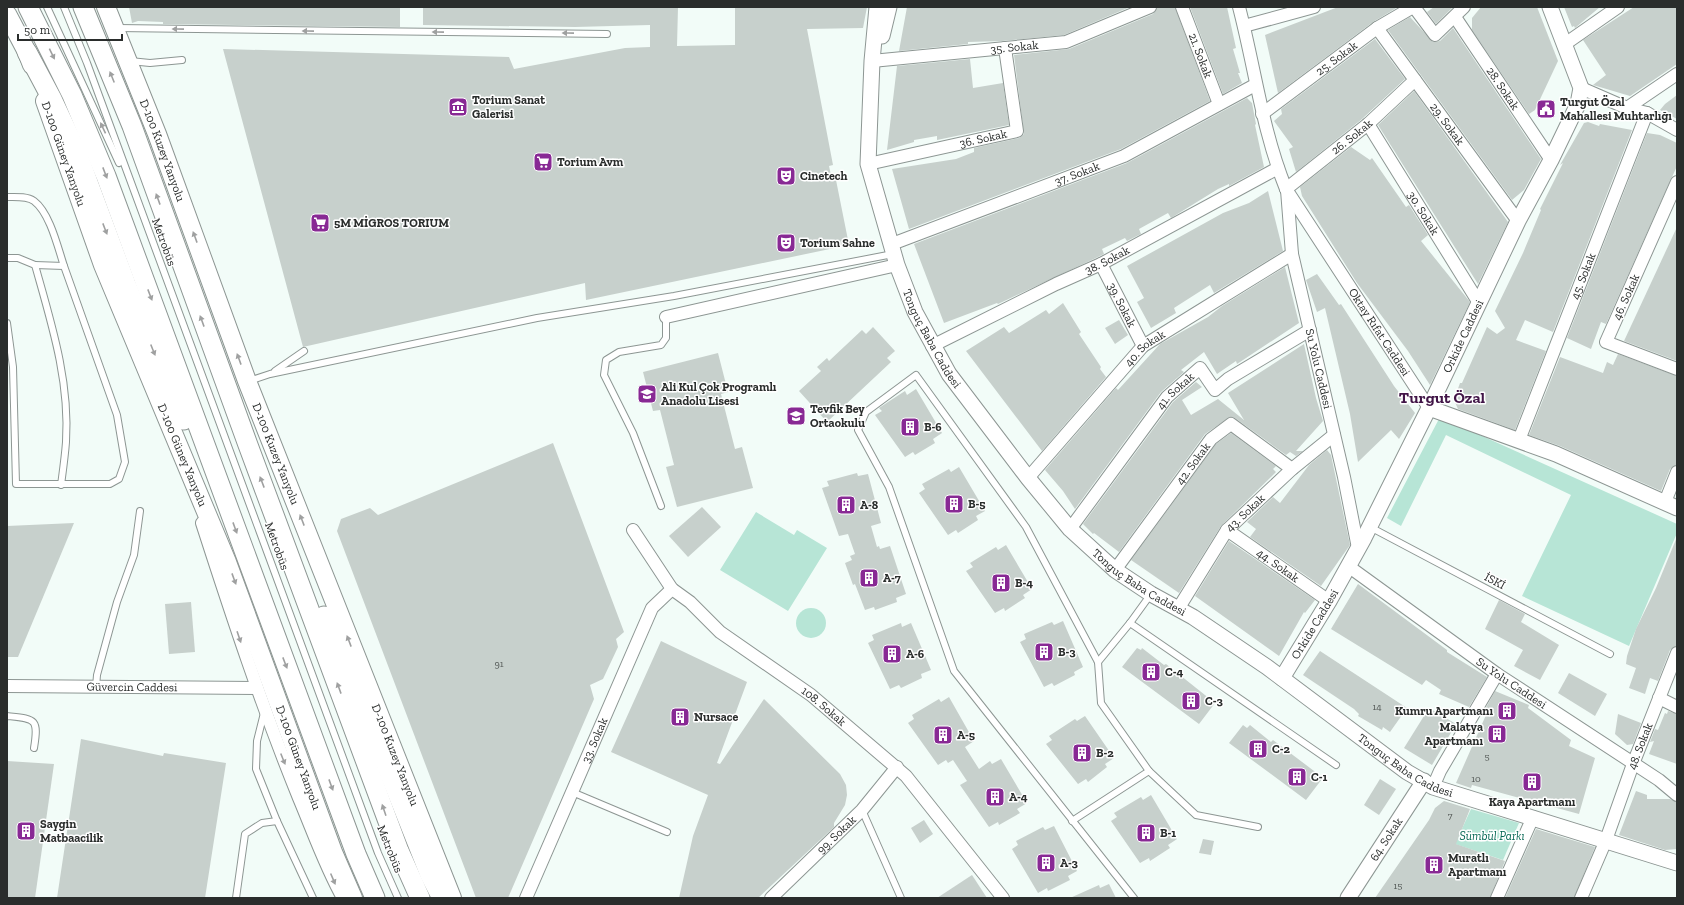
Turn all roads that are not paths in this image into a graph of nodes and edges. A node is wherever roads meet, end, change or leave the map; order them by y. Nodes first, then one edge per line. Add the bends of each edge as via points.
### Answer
1 (28, 7) edge
2 (47, 7) edge
3 (64, 7) edge
4 (83, 7) edge
5 (106, 7) edge
6 (877, 7) edge
7 (889, 7) edge
8 (1150, 7) edge
9 (1182, 7) edge
10 (1239, 7) edge
11 (1314, 7) edge
12 (1414, 7) edge
13 (1464, 7) edge
14 (1550, 7) edge
15 (1618, 7) edge
16 (7, 14) edge
17 (1455, 17) junction
18 (1244, 26) junction
19 (115, 28) junction
20 (1377, 28) junction
21 (607, 34) dead end
22 (1565, 44) junction
23 (1005, 48) junction
24 (27, 52) junction
25 (182, 60) dead end
26 (128, 61) junction
27 (872, 61) junction
28 (1677, 74) edge
29 (1415, 80) junction
30 (1255, 85) junction
31 (1581, 88) junction
32 (1219, 104) junction
33 (1627, 108) junction
34 (1647, 113) junction
35 (1262, 114) junction
36 (1368, 124) junction
37 (1677, 130) edge
38 (1551, 160) junction
39 (868, 164) junction
40 (1278, 168) junction
41 (1677, 182) edge
42 (1286, 189) junction
43 (7, 197) edge
44 (137, 201) junction
45 (1518, 221) junction
46 (894, 254) junction
47 (1292, 254) junction
48 (7, 258) edge
49 (1101, 264) junction
50 (35, 265) junction
51 (64, 266) junction
52 (1479, 302) junction
53 (666, 317) joint
54 (7, 323) edge
55 (1310, 330) junction
56 (932, 346) junction
57 (1143, 346) junction
58 (304, 351) dead end
59 (1677, 368) edge
60 (270, 374) junction
61 (247, 381) junction
62 (1429, 408) junction
63 (1334, 436) junction
64 (1519, 440) junction
65 (1292, 469) junction
66 (1677, 472) edge
67 (1028, 478) junction
68 (192, 479) junction
69 (61, 485) junction
70 (222, 491) junction
71 (1671, 505) edge
72 (661, 506) dead end
73 (140, 511) dead end
74 (1369, 527) junction
75 (1070, 529) junction
76 (633, 530) dead end
77 (1227, 530) junction
78 (1358, 548) junction
79 (291, 558) junction
80 (1348, 566) junction
81 (1115, 570) junction
82 (672, 589) junction
83 (1151, 594) junction
84 (1329, 601) junction
85 (1178, 609) junction
86 (1130, 623) junction
87 (1677, 653) edge
88 (1610, 654) dead end
89 (1098, 662) junction
90 (1497, 674) junction
91 (1282, 678) junction
92 (7, 686) edge
93 (96, 687) junction
94 (256, 688) junction
95 (1658, 698) junction
96 (1677, 707) edge
97 (265, 711) junction
98 (7, 716) edge
99 (34, 748) dead end
100 (1633, 764) junction
101 (1336, 765) dead end
102 (897, 767) junction
103 (1149, 771) junction
104 (1428, 784) junction
105 (572, 792) junction
106 (1677, 795) edge
107 (862, 810) junction
108 (1533, 817) junction
109 (276, 821) junction
110 (1072, 821) junction
111 (1258, 826) dead end
112 (667, 832) dead end
113 (1606, 840) junction
114 (1677, 862) edge
115 (236, 898) edge
116 (313, 898) edge
117 (343, 898) edge
118 (353, 898) edge
119 (375, 898) edge
120 (398, 898) edge
121 (420, 898) edge
122 (442, 898) edge
123 (452, 898) edge
124 (526, 898) edge
125 (771, 898) edge
126 (901, 898) edge
127 (1003, 898) edge
128 (1134, 898) edge
129 (1348, 898) edge
130 (1497, 898) edge
131 (1581, 898) edge

1 -> 70 highway via 69,89 106,176
44 -> 2 lane, Metrobüs
3 - 44 lane, Metrobüs
79 -> 4 highway via 132,126
5 - 19 main road, D-100 Kuzey Yanyolu
6 - 27 street, Tonguç Baba Caddesi
7 - 27 street, Tonguç Baba Caddesi via 880,46
8 - 23 street, 35. Sokak via 1066,42
9 - 32 street, 21. Sokak
10 - 18 street, Oktay Rıfat Caddesi
11 - 18 street
12 - 17 street via 1434,35
12 - 20 street, 25. Sokak
13 - 17 street
14 - 22 street
15 - 22 street
16 - 24 main road, D-100 Güney Yanyolu
17 - 38 street, 28. Sokak
18 - 30 street, Oktay Rıfat Caddesi
21 -> 19 lane
19 - 26 main road, D-100 Kuzey Yanyolu
20 - 29 street, 29. Sokak
20 - 35 street, 25. Sokak
22 - 31 street
23 - 27 street, 35. Sokak
23 - 39 street, 36. Sokak via 1017,131
24 - 68 main road, D-100 Güney Yanyolu via 103,265
24 -> 70 highway via 76,150 164,377
25 - 26 lane via 150,63
61 -> 26 main road, D-100 Kuzey Yanyolu
27 - 39 street, Tonguç Baba Caddesi
28 - 33 street
29 - 36 street, 26. Sokak
29 - 45 street, 29. Sokak
30 - 32 street, 37. Sokak
30 - 35 street, Oktay Rıfat Caddesi
31 - 33 street
31 - 38 street, Orkide Caddesi via 1578,104
32 - 46 street, 37. Sokak via 1124,156
33 - 34 street
34 - 37 street
34 - 64 street, 45. Sokak
35 - 40 street, Oktay Rıfat Caddesi
36 - 42 street, 26. Sokak
36 - 52 street, 30. Sokak
38 - 45 street, Orkide Caddesi
39 - 46 street, Tonguç Baba Caddesi
40 - 42 street, Oktay Rıfat Caddesi
40 - 49 street, 38. Sokak
41 - 59 street, 46. Sokak via 1606,342
42 - 47 street, Su Yolu Caddesi
42 - 62 street, Oktay Rıfat Caddesi
43 - 51 lane via 34,201 50,222
44 - 120 lane, Metrobüs via 378,853
45 - 52 street, Orkide Caddesi
46 - 53 street, 37. Sokak
46 - 56 street, Tonguç Baba Caddesi via 915,312
46 - 60 lane via 674,296 537,318
47 - 55 street, Su Yolu Caddesi
47 - 57 street, 40. Sokak
48 - 50 lane via 18,258
49 - 56 street, 38. Sokak
49 - 57 street, 39. Sokak
50 - 51 lane
50 - 69 lane via 57,344 65,391 66,441
51 - 69 lane via 117,415 125,462 119,479 110,484
52 - 62 street, Orkide Caddesi
53 - 72 lane via 666,338 660,345 619,352 606,360 604,375 633,433
54 - 69 lane via 13,367 16,484
55 - 63 street, Su Yolu Caddesi
55 - 75 street, 41. Sokak via 1228,379 1215,390 1200,368 1167,397
56 - 67 street, Tonguç Baba Caddesi via 949,374
57 - 67 street, 40. Sokak
58 - 60 lane
60 - 61 lane
123 -> 61 main road, D-100 Kuzey Yanyolu
62 - 64 street
62 - 74 street, Orkide Caddesi
63 - 65 street, 43. Sokak
63 - 78 street, Su Yolu Caddesi
64 - 71 street
65 - 77 street, 43. Sokak
65 - 81 street, 42. Sokak via 1231,424 1211,440
66 - 71 street
67 - 75 street, Tonguç Baba Caddesi
68 -> 94 street via 194,497
68 -> 118 main road, D-100 Güney Yanyolu via 228,562 333,852
70 -> 119 highway via 356,854
73 - 93 lane via 134,555 117,602 96,675
74 - 78 street, Orkide Caddesi
74 - 88 lane, İSKİ
75 - 81 street, Tonguç Baba Caddesi
76 - 82 street, 108. Sokak
77 - 84 street, 44. Sokak
77 - 85 street, 43. Sokak
78 - 80 street, Orkide Caddesi
121 -> 79 highway via 399,851
79 - 122 highway via 315,596 345,662 430,875
80 - 84 street, Orkide Caddesi
80 - 90 street, Su Yolu Caddesi
81 - 83 street, Tonguç Baba Caddesi
82 - 102 street, 108. Sokak via 690,602 720,632 810,695
82 - 105 street, 33. Sokak via 652,608
83 - 85 street, Tonguç Baba Caddesi
83 - 86 lane
84 - 91 street, Orkide Caddesi
85 - 91 street, Tonguç Baba Caddesi
86 - 89 lane
86 - 101 lane
87 - 95 street, 48. Sokak
89 - 103 lane via 1100,703
89 - 110 lane via 1026,527 916,375 866,412 858,430 889,488 954,671
90 - 100 street, Su Yolu Caddesi
90 - 104 street, 64. Sokak via 1440,771
91 - 104 street, Tonguç Baba Caddesi via 1407,772
92 - 93 street, Güvercin Caddesi
93 - 94 street, Güvercin Caddesi
94 - 97 street
95 - 96 street
95 - 100 street, 48. Sokak
97 - 109 lane via 257,741 256,769
97 -> 117 street via 335,885
98 - 99 lane via 29,718 34,722 37,732
100 - 106 street, Su Yolu Caddesi
100 - 113 street, 48. Sokak
102 - 107 street, 99. Sokak
102 - 127 street, 108. Sokak
103 - 110 lane
103 - 111 lane via 1196,815
104 - 108 street, Tonguç Baba Caddesi
104 - 129 street, 64. Sokak
105 - 112 lane
105 - 124 street, 33. Sokak
107 - 125 street, 99. Sokak
107 - 126 lane
108 - 113 street, Tonguç Baba Caddesi
108 - 130 street
109 - 115 lane via 262,823 245,834
109 - 116 lane
110 - 128 lane
113 - 114 street, Tonguç Baba Caddesi
113 - 131 street, 48. Sokak

